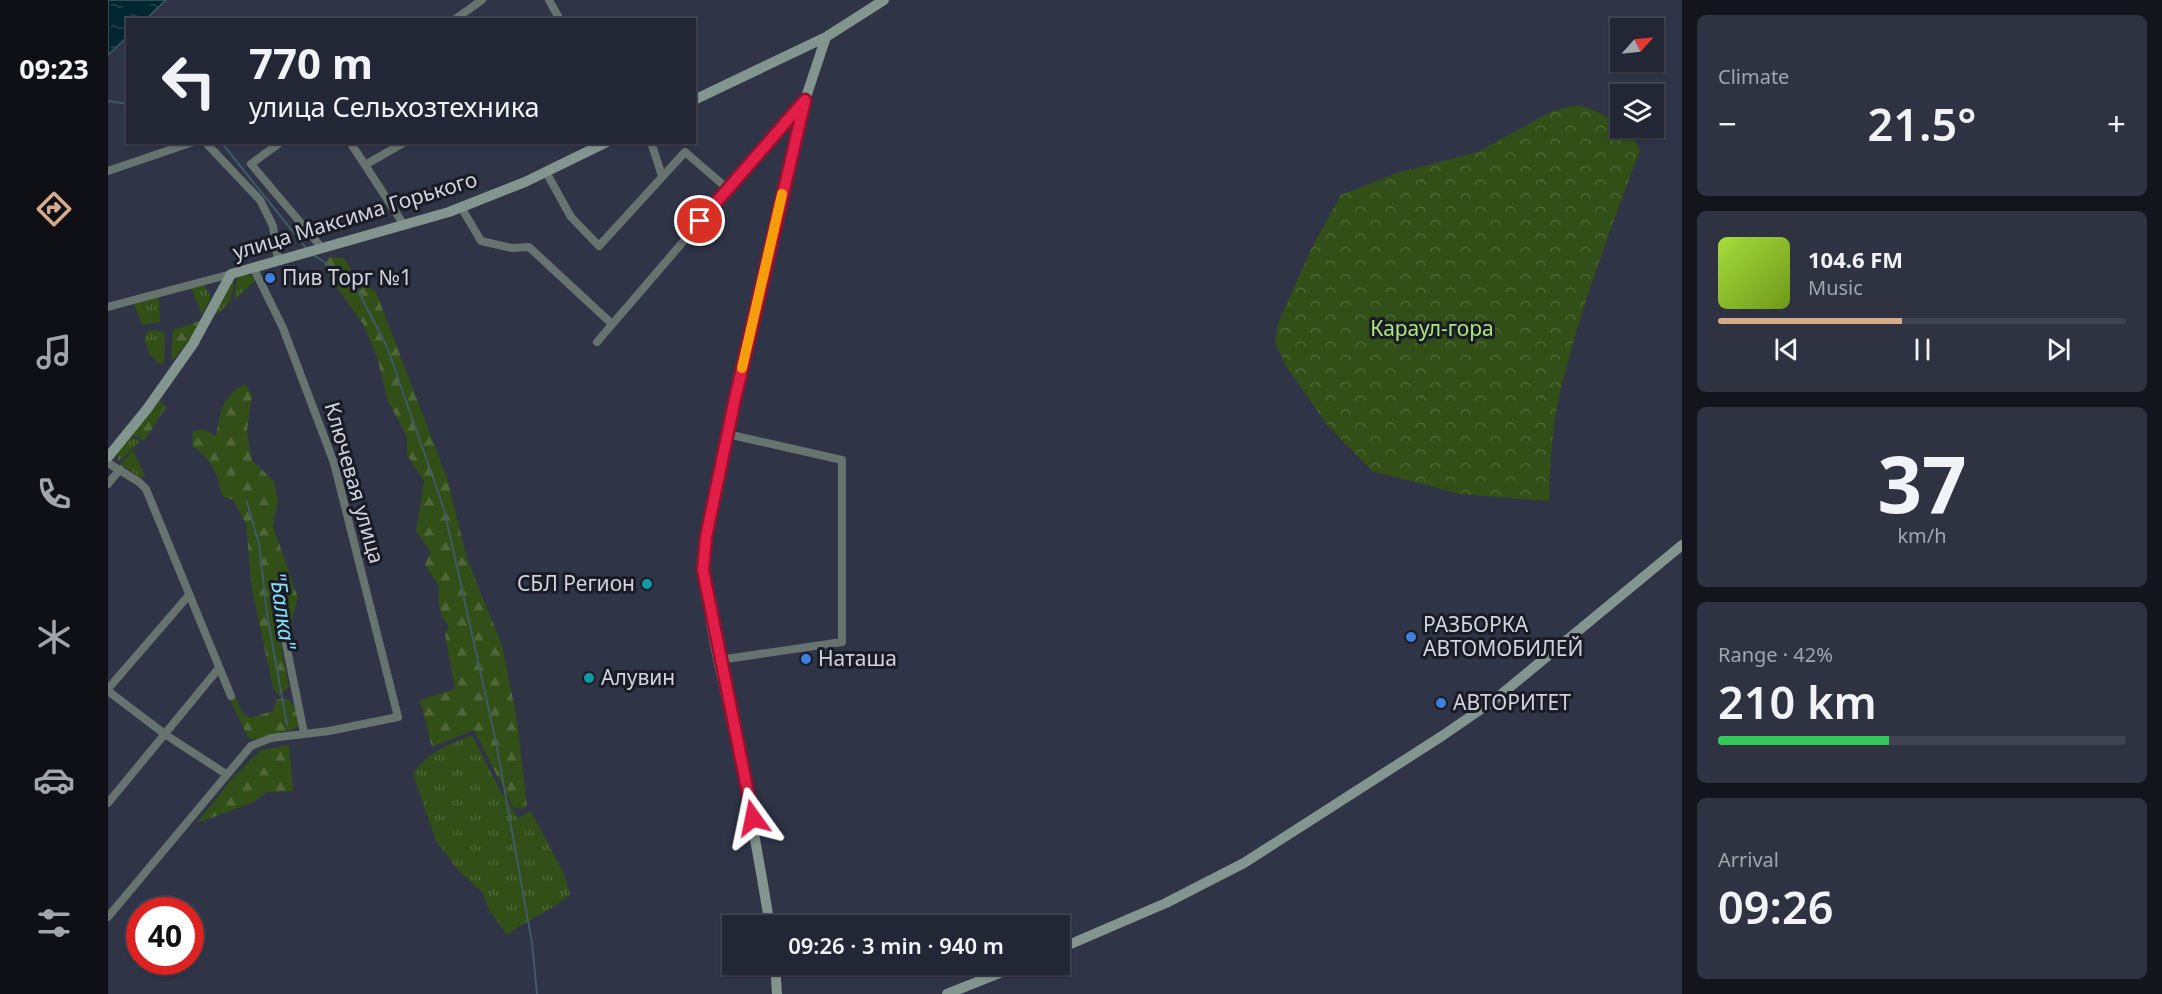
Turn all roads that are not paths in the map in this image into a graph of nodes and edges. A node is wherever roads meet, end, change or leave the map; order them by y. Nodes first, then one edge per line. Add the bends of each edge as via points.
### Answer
1 (482, 0) edge
2 (549, 0) edge
3 (884, 0) edge
4 (457, 18) edge
5 (559, 18) edge
6 (826, 37) junction
7 (696, 99) edge
8 (805, 100) junction
9 (188, 144) edge
10 (207, 144) edge
11 (278, 144) edge
12 (351, 144) edge
13 (402, 144) edge
14 (603, 144) edge
15 (652, 144) edge
16 (365, 165) junction
17 (108, 171) edge
18 (546, 172) junction
19 (662, 176) junction
20 (728, 189) junction
21 (461, 207) junction
22 (404, 225) junction
23 (322, 248) junction
24 (278, 261) junction
25 (253, 267) junction
26 (231, 274) junction
27 (108, 307) edge
28 (612, 324) junction
29 (597, 342) dead end
30 (728, 434) junction
31 (108, 457) edge
32 (108, 463) edge
33 (120, 470) junction
34 (108, 484) edge
35 (1682, 545) edge
36 (189, 595) junction
37 (282, 624) dead end
38 (719, 660) junction
39 (219, 668) junction
40 (108, 690) edge
41 (231, 696) dead end
42 (304, 733) junction
43 (166, 735) junction
44 (226, 774) junction
45 (108, 802) edge
46 (768, 915) edge
47 (108, 917) edge
48 (1070, 944) edge
49 (776, 975) edge
50 (994, 975) edge
51 (777, 994) edge
52 (946, 994) edge

1 - 4 street
2 - 5 street
3 - 6 street
6 - 7 street
6 - 8 street
8 - 20 street
8 - 30 street
9 - 17 street
10 - 24 street via 260,200 273,226
11 - 23 street via 251,164
12 - 16 street
13 - 16 street
14 - 18 street, улица Максима Горького
15 - 19 street
16 - 22 street
18 - 19 street via 571,217 599,246
18 - 21 street, улица Максима Горького
19 - 20 street via 685,152
20 - 28 street
21 - 22 street, улица Максима Горького
21 - 28 street via 481,241 512,248 529,247
22 - 23 street, улица Максима Горького
23 - 24 street, улица Максима Горького
24 - 25 street, улица Максима Горького
25 - 26 street, улица Максима Горького
25 - 42 street, Ключевая улица via 283,328 334,463 398,717
26 - 27 street, улица Максима Горького
26 - 31 street via 193,344
28 - 29 street
30 - 38 street via 706,537 703,570
30 - 38 street via 842,460 842,642
32 - 33 street
33 - 34 street
33 - 36 street via 146,489
35 - 48 street via 1493,701 1442,736 1244,862 1166,903
36 - 39 street
36 - 40 street
37 - 42 street
38 - 46 street via 753,818
39 - 41 street
39 - 43 street
40 - 43 street
42 - 44 street via 256,743
43 - 44 street
43 - 45 street
44 - 47 street
49 - 51 street
50 - 52 street

